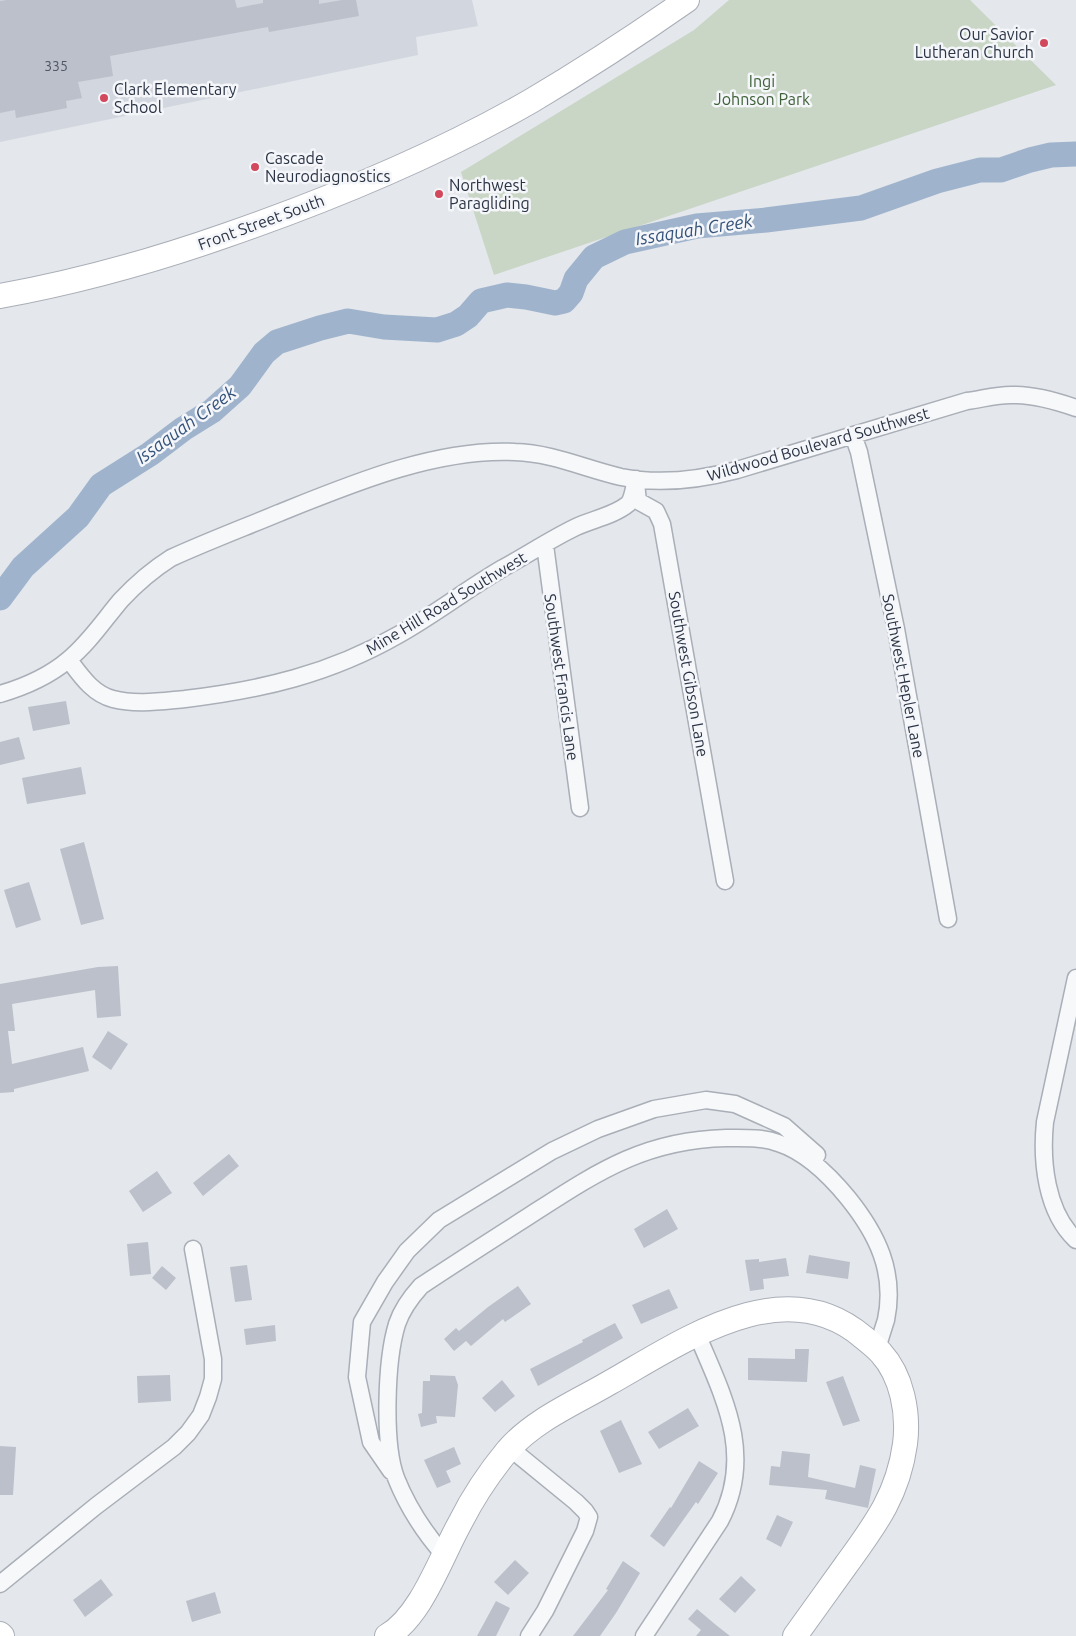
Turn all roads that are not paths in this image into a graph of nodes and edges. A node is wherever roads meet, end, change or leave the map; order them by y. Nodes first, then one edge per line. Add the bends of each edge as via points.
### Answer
1 (687, 0) edge
2 (0, 296) edge
3 (1076, 408) edge
4 (853, 435) junction
5 (636, 479) junction
6 (545, 545) junction
7 (68, 660) junction
8 (0, 694) edge
9 (580, 808) dead end
10 (725, 881) dead end
11 (948, 919) dead end
12 (1076, 978) edge
13 (837, 1184) junction
14 (1076, 1240) edge
15 (193, 1249) dead end
16 (697, 1334) junction
17 (877, 1349) junction
18 (510, 1448) junction
19 (396, 1477) junction
20 (444, 1555) junction
21 (0, 1584) edge
22 (387, 1636) edge
23 (530, 1636) edge
24 (644, 1636) edge
25 (795, 1636) edge

1 - 2 street, Front Street South via 530,101 414,161 338,194 188,249 86,278
3 - 4 street, Wildwood Boulevard Southwest via 1038,397 1013,394 988,397
4 - 5 street, Wildwood Boulevard Southwest via 713,476 667,481
4 - 11 street, Southwest Hepler Lane via 896,629
5 - 6 street, Mine Hill Road Southwest via 628,504
5 - 7 street, Wildwood Boulevard Southwest via 552,457 515,452 451,455 382,475 320,496 171,558 152,570 122,599
5 - 10 street, Southwest Gibson Lane via 638,501 656,511 662,524
6 - 7 street, Mine Hill Road Southwest via 496,572 397,636 306,676 272,685 196,698 132,702 99,693
6 - 9 street, Southwest Francis Lane
7 - 8 street, Wildwood Boulevard Southwest via 43,677
12 - 14 street via 1043,1140 1051,1196 1058,1215
13 - 17 street via 866,1220 887,1272 886,1320
13 - 19 street via 811,1161 777,1142 751,1138 679,1142 630,1157 589,1177 421,1286 407,1302 397,1323 392,1349 388,1390 389,1438
13 - 19 street via 818,1156 784,1126 735,1104 706,1100 654,1109 598,1129 552,1150 439,1220 407,1251 362,1322 357,1377 371,1442
15 - 21 street via 213,1359 212,1379 201,1415 174,1447
16 - 17 street via 724,1321 771,1310 816,1312 855,1330
16 - 18 street via 550,1417
16 - 24 street via 732,1423 734,1487 720,1521
17 - 25 street via 894,1370 904,1406 905,1444 897,1481 880,1518
18 - 20 street via 482,1483
18 - 23 street via 576,1502 589,1517 581,1539
19 - 20 street via 422,1530
20 - 22 street via 406,1622

